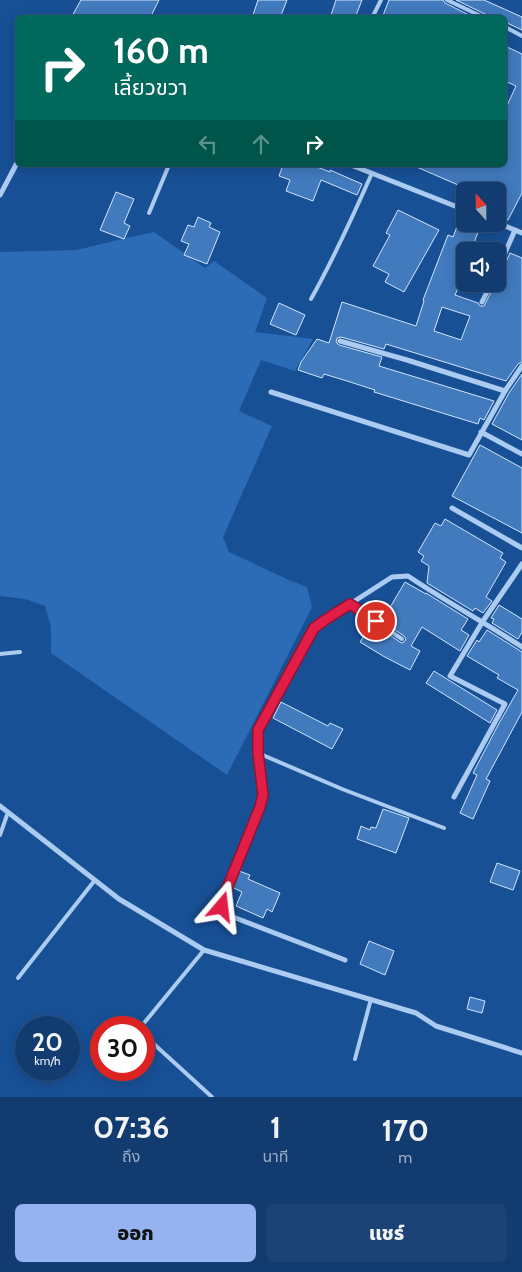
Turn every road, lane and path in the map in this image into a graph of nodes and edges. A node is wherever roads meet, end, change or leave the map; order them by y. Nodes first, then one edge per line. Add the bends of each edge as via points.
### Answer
1 (380, 0) edge
2 (447, 0) edge
3 (373, 15) edge
4 (479, 15) edge
5 (507, 28) edge
6 (522, 36) edge
7 (15, 167) edge
8 (168, 167) edge
9 (356, 167) edge
10 (372, 173) junction
11 (0, 195) edge
12 (456, 206) edge
13 (149, 213) dead end
14 (506, 226) edge
15 (515, 230) junction
16 (522, 233) edge
17 (506, 251) edge
18 (486, 292) edge
19 (311, 299) dead end
20 (482, 302) dead end
21 (340, 341) dead end
22 (522, 366) edge
23 (505, 391) junction
24 (271, 392) dead end
25 (481, 432) junction
26 (522, 454) edge
27 (452, 508) dead end
28 (522, 548) edge
29 (522, 564) edge
30 (350, 604) junction
31 (483, 622) junction
32 (402, 639) dead end
33 (522, 647) edge
34 (20, 652) dead end
35 (0, 654) edge
36 (258, 753) junction
37 (454, 797) dead end
38 (0, 806) edge
39 (8, 812) junction
40 (444, 828) dead end
41 (0, 835) edge
42 (95, 880) junction
43 (204, 950) junction
44 (345, 960) dead end
45 (18, 978) dead end
46 (371, 999) junction
47 (150, 1016) edge
48 (155, 1045) edge
49 (522, 1053) edge
50 (354, 1059) dead end
51 (212, 1097) edge

1 - 3 lane
2 - 4 lane
5 - 6 lane
7 - 11 street
8 - 13 lane
9 - 10 street
10 - 12 street
10 - 19 lane
14 - 15 street
15 - 16 street
15 - 17 street
18 - 20 street
21 - 23 street
22 - 23 street
23 - 25 street
24 - 25 street via 469,455
25 - 26 street
27 - 28 street
29 - 31 street
30 - 31 street via 392,577 408,576
30 - 32 lane
30 - 36 street via 314,628 306,640 258,730
31 - 33 street
31 - 37 street via 450,676 505,704
34 - 35 lane
36 - 40 lane
36 - 44 street via 263,795 222,907 226,914
38 - 39 street
39 - 41 lane
39 - 42 street
42 - 43 street via 119,899
42 - 45 lane
43 - 46 street
43 - 47 lane
46 - 49 street via 416,1013 436,1026
46 - 50 lane
48 - 51 lane

